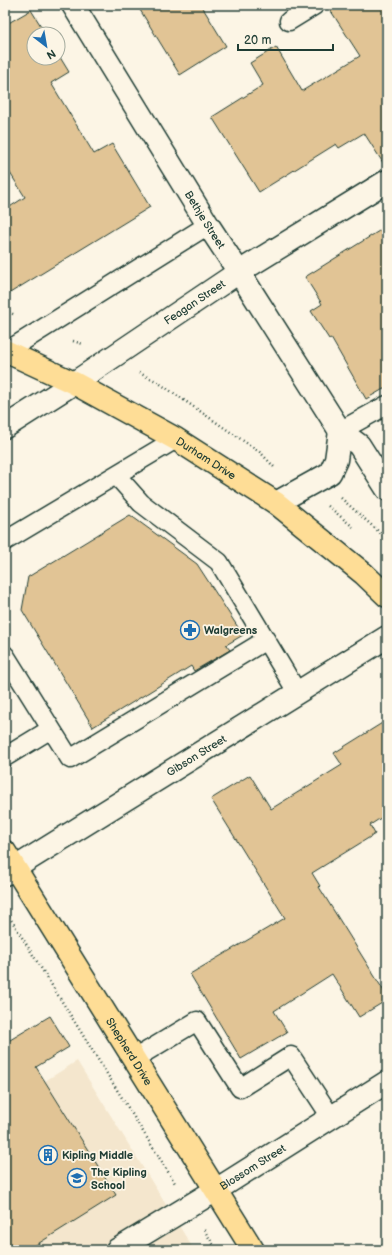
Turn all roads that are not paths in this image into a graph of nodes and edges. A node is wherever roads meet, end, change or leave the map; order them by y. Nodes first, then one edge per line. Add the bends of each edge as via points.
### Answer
1 (73, 5) edge
2 (315, 5) edge
3 (289, 21) dead end
4 (387, 181) edge
5 (208, 225) junction
6 (239, 272) junction
7 (6, 351) edge
8 (74, 383) junction
9 (387, 405) edge
10 (5, 427) edge
11 (340, 431) junction
12 (176, 439) junction
13 (116, 475) junction
14 (387, 489) edge
15 (276, 503) junction
16 (5, 541) edge
17 (387, 596) edge
18 (387, 637) edge
19 (266, 640) junction
20 (5, 655) edge
21 (297, 692) junction
22 (51, 729) junction
23 (5, 758) edge
24 (8, 865) edge
25 (134, 1059) junction
26 (387, 1082) edge
27 (331, 1117) junction
28 (216, 1190) junction
29 (117, 1250) edge
30 (253, 1250) edge

1 - 5 street, Bethje Street
2 - 3 lane
4 - 6 street, Feagan Street
5 - 6 street, Bethje Street
5 - 7 lane
6 - 8 street, Feagan Street
6 - 11 street, Bethje Street
7 - 8 main road, Durham Drive
8 - 10 street, Feagan Street
8 - 12 main road, Durham Drive
9 - 11 lane
11 - 14 street, Bethje Street via 359,445
11 - 15 street via 336,460 330,473
12 - 13 lane
12 - 15 main road, Durham Drive
13 - 16 lane
13 - 19 lane via 141,503 218,562
15 - 17 main road, Durham Drive via 364,574
18 - 21 street, Gibson Street
19 - 21 lane
19 - 22 lane via 70,759
20 - 22 lane
21 - 24 street, Gibson Street
22 - 23 lane
24 - 25 main road, Shepherd Drive
25 - 27 lane via 198,1020 240,1088 291,1056
25 - 28 main road, Shepherd Drive
26 - 27 street, Blossom Street
27 - 28 street, Blossom Street
28 - 29 street, Blossom Street
28 - 30 main road, Shepherd Drive

